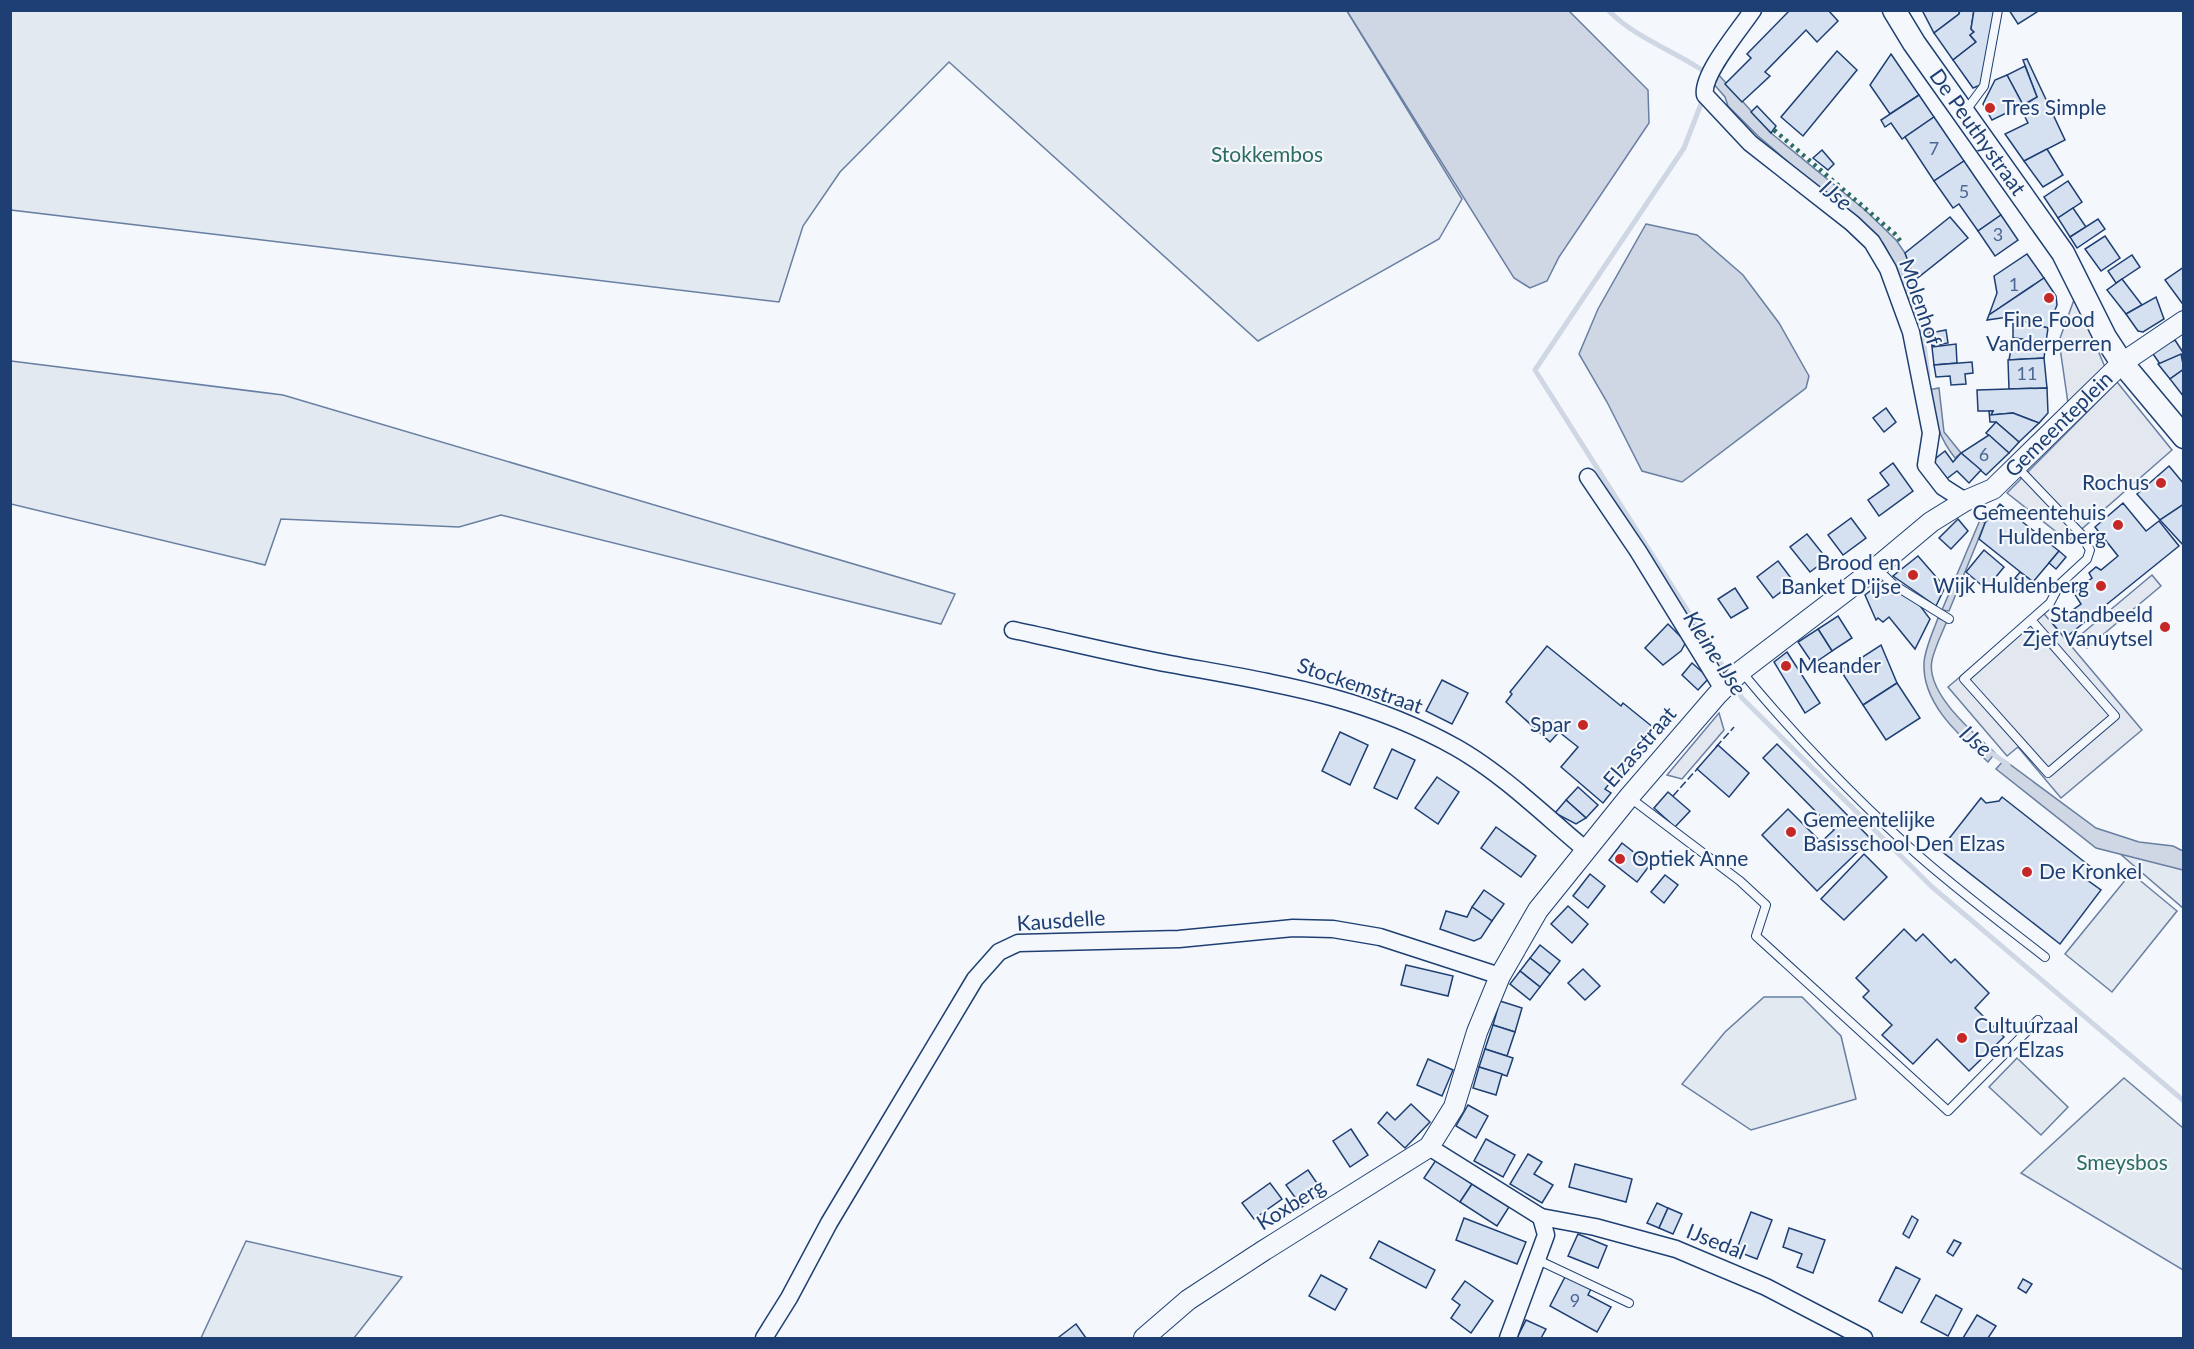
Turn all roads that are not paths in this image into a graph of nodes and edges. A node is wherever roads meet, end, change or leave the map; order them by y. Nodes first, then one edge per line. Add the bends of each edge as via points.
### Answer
1 (1753, 10) edge
2 (1894, 10) edge
3 (1998, 10) edge
4 (1963, 113) junction
5 (2063, 253) joint
6 (2184, 321) edge
7 (2122, 363) junction
8 (2184, 437) edge
9 (2017, 466) junction
10 (1588, 477) dead end
11 (1965, 501) junction
12 (1876, 568) junction
13 (1949, 619) dead end
14 (2032, 621) junction
15 (1013, 630) dead end
16 (1731, 680) junction
17 (1629, 797) junction
18 (1586, 850) junction
19 (2045, 957) dead end
20 (1500, 976) junction
21 (2038, 1020) dead end
22 (1454, 1107) joint
23 (1429, 1148) junction
24 (1541, 1217) junction
25 (1538, 1260) junction
26 (1629, 1303) dead end
27 (764, 1338) edge
28 (1144, 1338) edge
29 (1508, 1338) edge
30 (1864, 1338) edge

1 - 11 street, Molenhof via 1710,75 1705,95 1750,143 1872,242 1888,269 1911,332 1930,433 1926,465 1943,487
2 - 4 main road, De Peuthystraat
3 - 4 lane via 1984,86
4 - 5 main road, De Peuthystraat
5 - 7 main road, Gemeenteplein
6 - 7 street
7 - 8 main road, Gemeenteplein
7 - 9 street, Gemeenteplein
9 - 11 street, Gemeenteplein via 1993,489
9 - 14 lane via 2081,534 2090,550 2087,559 2060,584 2050,603
10 - 16 street
11 - 12 street, Elzasstraat via 1931,522
12 - 13 lane via 1894,585
12 - 16 street, Elzasstraat
14 - 14 lane via 1964,679 2048,773 2115,716
15 - 18 street, Stockemstraat via 1347,700 1458,749 1495,773
16 - 17 street, Elzasstraat
16 - 19 lane via 1940,873
17 - 18 street, Elzasstraat
17 - 21 lane via 1766,905 1756,936 1948,1111
18 - 20 street, Elzasstraat via 1538,910
20 - 22 street, Elzasstraat via 1477,1032
20 - 27 street, Kausdelle via 1380,938 1333,929 1293,928 1179,939 1036,941 1008,947 993,957 975,979
22 - 23 street, Koxberg
23 - 24 street
23 - 28 street, Koxberg via 1188,1300
24 - 25 street via 1546,1235
24 - 30 street, IJsedal via 1676,1249 1766,1287
25 - 26 lane
25 - 29 street

